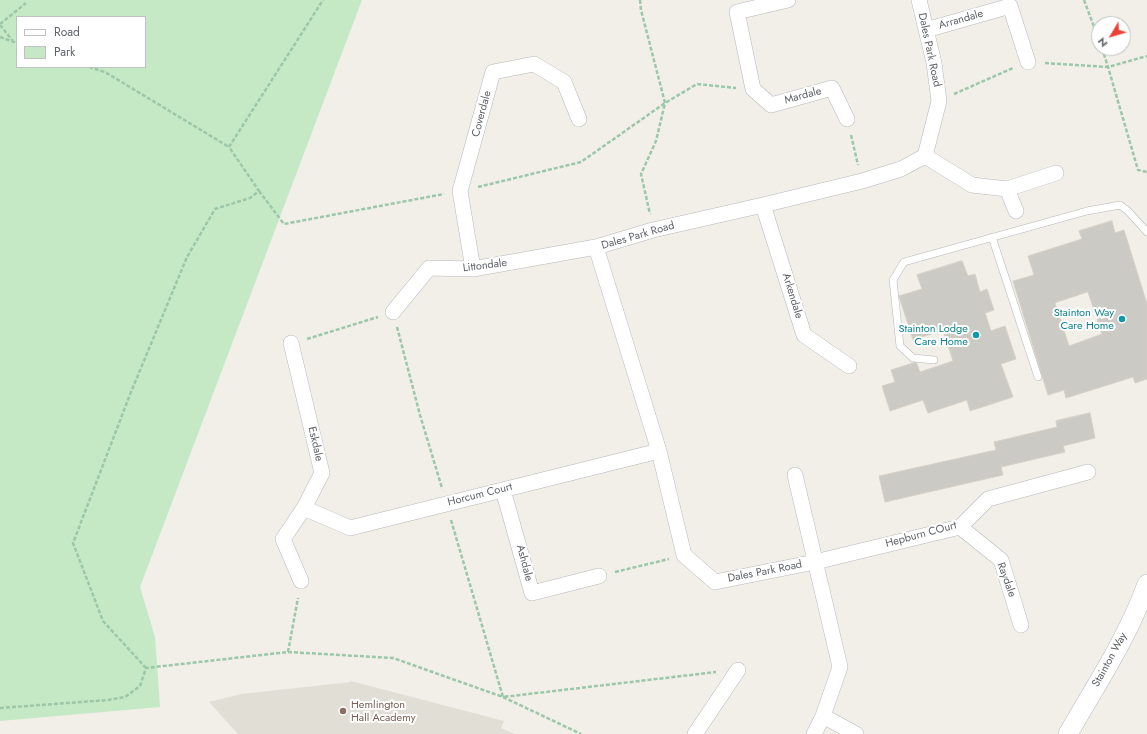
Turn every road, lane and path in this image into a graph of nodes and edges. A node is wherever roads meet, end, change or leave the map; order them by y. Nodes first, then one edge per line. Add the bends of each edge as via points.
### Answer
1 (324, 0) edge
2 (640, 0) edge
3 (788, 0) edge
4 (919, 0) edge
5 (1084, 0) edge
6 (26, 3) dead end
7 (1091, 19) edge
8 (0, 24) edge
9 (926, 30) junction
10 (0, 37) edge
11 (13, 42) junction
12 (16, 43) edge
13 (1105, 56) edge
14 (1147, 56) edge
15 (1028, 62) dead end
16 (1108, 66) junction
17 (92, 68) edge
18 (753, 89) junction
19 (665, 103) junction
20 (578, 118) dead end
21 (847, 119) joint
22 (229, 147) junction
23 (926, 156) junction
24 (1147, 172) edge
25 (1056, 173) dead end
26 (862, 181) junction
27 (1007, 189) junction
28 (259, 191) junction
29 (460, 191) junction
30 (763, 205) junction
31 (1016, 211) dead end
32 (653, 230) junction
33 (1147, 232) edge
34 (992, 237) junction
35 (596, 247) junction
36 (473, 269) junction
37 (393, 312) junction
38 (291, 343) joint
39 (934, 360) dead end
40 (849, 366) dead end
41 (1038, 378) dead end
42 (659, 451) junction
43 (1088, 472) dead end
44 (795, 475) dead end
45 (503, 490) junction
46 (446, 504) junction
47 (304, 508) junction
48 (960, 527) junction
49 (684, 555) junction
50 (815, 562) junction
51 (599, 576) joint
52 (301, 581) joint
53 (1145, 595) edge
54 (1021, 625) dead end
55 (288, 652) junction
56 (146, 668) junction
57 (738, 670) joint
58 (503, 698) junction
59 (0, 708) edge
60 (823, 716) junction
61 (581, 734) edge
62 (695, 734) edge
63 (814, 734) edge
64 (856, 734) edge
65 (1068, 734) edge

1 - 22 path
2 - 19 path
3 - 18 street via 737,12
4 - 9 street, Dales Park Road
5 - 7 path
6 - 8 path
8 - 11 path
9 - 15 street, Arrandale via 1010,6
9 - 23 street, Dales Park Road via 939,101
10 - 11 path
11 - 12 path
13 - 16 path
14 - 16 path
16 - 24 path via 1138,170
17 - 22 path via 105,72
18 - 19 path via 697,84
18 - 21 street, Mardale via 771,105 832,88
19 - 29 path via 582,162
19 - 32 path via 656,141 641,174
20 - 29 street, Coverdale via 564,82 534,64 493,72
21 - 26 path
22 - 28 path
23 - 26 street, Dales Park Road via 901,169
23 - 27 street via 972,185
25 - 27 street
26 - 30 street, Dales Park Road
27 - 31 street
28 - 29 path via 284,224
28 - 56 path via 250,198 215,209 187,257 131,392 73,543 103,621
29 - 36 street, Coverdale
30 - 32 street, Dales Park Road
30 - 40 street, Arkendale via 804,335
32 - 35 street, Dales Park Road
33 - 34 lane via 1120,205 1087,211
34 - 39 lane via 904,262 892,280 900,346 913,358
34 - 41 lane
35 - 36 street, Littondale
35 - 42 street, Dales Park Road
36 - 37 street, Littondale via 429,268
37 - 38 path
37 - 46 path
38 - 47 street, Eskdale via 322,473
42 - 45 street, Horcum Court
42 - 49 street, Dales Park Road
43 - 48 street, Hepburn COurt via 988,499
44 - 50 street, Dales Park Road
45 - 46 street, Horcum Court
45 - 51 street, Ashdale via 532,593
46 - 47 street, Horcum Court via 350,528
46 - 58 path
47 - 52 street, Eskdale via 283,539
48 - 50 street, Hepburn COurt
48 - 54 street, Raydale via 1001,560
49 - 50 street, Dales Park Road via 715,582
49 - 51 path
50 - 60 street, Dales Park Road via 840,667
52 - 55 path
53 - 65 street, Stainton Way
55 - 56 path
55 - 58 path via 393,658
56 - 59 path via 140,686 125,697
57 - 58 path
57 - 62 street
58 - 61 path
60 - 63 street, Dales Park Road
60 - 64 street

